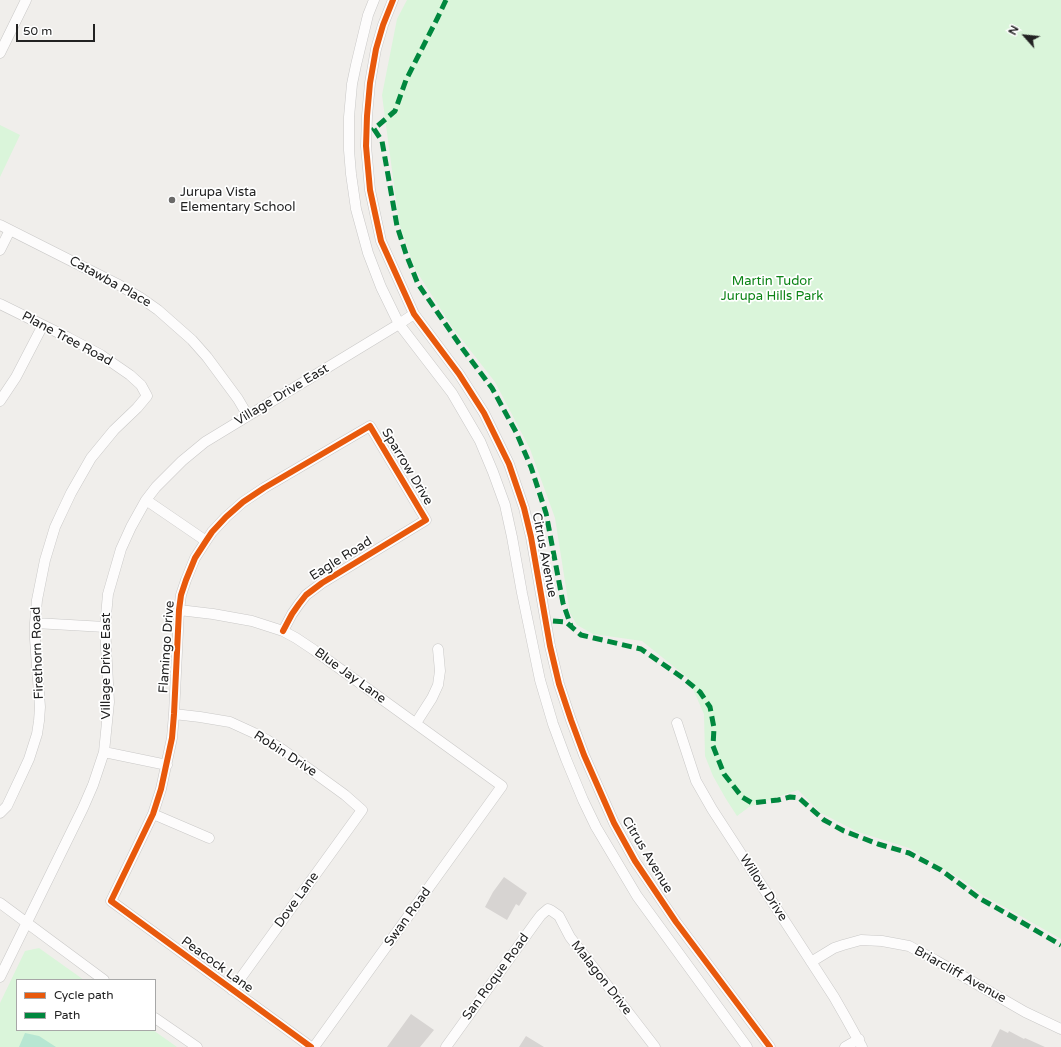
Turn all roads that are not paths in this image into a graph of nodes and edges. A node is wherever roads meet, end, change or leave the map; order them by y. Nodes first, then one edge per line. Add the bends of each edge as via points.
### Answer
1 (26, 0) edge
2 (374, 0) edge
3 (393, 0) edge
4 (0, 53) edge
5 (0, 225) edge
6 (10, 230) junction
7 (0, 250) edge
8 (0, 304) edge
9 (414, 314) junction
10 (399, 324) junction
11 (43, 325) junction
12 (147, 396) joint
13 (0, 401) edge
14 (248, 416) junction
15 (370, 426) joint
16 (146, 500) junction
17 (426, 520) joint
18 (206, 541) junction
19 (178, 610) junction
20 (35, 623) junction
21 (105, 627) junction
22 (283, 632) junction
23 (438, 649) dead end
24 (174, 714) junction
25 (416, 723) junction
26 (677, 723) dead end
27 (104, 752) junction
28 (167, 765) junction
29 (502, 786) joint
30 (362, 810) joint
31 (0, 813) edge
32 (153, 814) junction
33 (209, 838) dead end
34 (110, 900) joint
35 (0, 903) edge
36 (548, 910) joint
37 (27, 923) junction
38 (811, 962) junction
39 (0, 977) edge
40 (103, 979) edge
41 (232, 990) junction
42 (156, 1019) edge
43 (1061, 1029) edge
44 (860, 1043) edge
45 (197, 1047) edge
46 (311, 1047) edge
47 (314, 1047) edge
48 (446, 1047) edge
49 (655, 1047) edge
50 (747, 1047) edge
51 (770, 1047) edge
52 (845, 1047) edge

1 - 4 street
2 - 10 street via 368,15 352,84 349,117 350,174 368,253
3 - 9 street, Citrus Avenue via 376,49 370,83 366,146 370,190 382,241
5 - 6 street, Catawba Place
6 - 7 street
6 - 14 street, Catawba Place via 119,285 158,310 207,357
8 - 11 street, Plane Tree Road
9 - 10 street, Village Drive East
9 - 51 street, Citrus Avenue via 459,374 484,413 509,464 531,537 559,684 584,755 614,823 635,861 676,922
10 - 14 street, Village Drive East
10 - 50 street via 452,393 480,441 493,472 505,505 540,680 566,759 593,820 637,896
11 - 12 street, Plane Tree Road via 114,363 130,374
11 - 13 street
12 - 20 street, Firethorn Road via 91,458 71,493 50,542 41,575
14 - 16 street, Village Drive East via 190,453 156,486
15 - 17 street, Sparrow Drive
15 - 18 street, Flamingo Drive via 243,502 226,517
16 - 18 street
16 - 21 street, Village Drive East via 118,559 108,594
17 - 22 street, Eagle Road via 322,582 298,604
18 - 19 street, Flamingo Drive via 195,558 186,580
19 - 22 street, Blue Jay Lane via 252,621
19 - 24 street, Flamingo Drive
20 - 21 street
20 - 31 street, Firethorn Road via 40,707 38,728 29,759 7,806
21 - 27 street, Village Drive East via 109,702
22 - 25 street, Blue Jay Lane via 314,650
23 - 25 street via 438,685
24 - 28 street, Flamingo Drive
24 - 30 street, Robin Drive via 230,722 254,733 283,750
25 - 29 street, Blue Jay Lane
26 - 38 street, Willow Drive via 696,781
27 - 28 street
27 - 37 street, Village Drive East via 88,797
28 - 32 street, Flamingo Drive
29 - 47 street, Swan Road
30 - 41 street, Dove Lane
32 - 33 street
32 - 34 street, Flamingo Drive
34 - 41 street, Peacock Lane
35 - 37 street
36 - 48 street, San Roque Road via 538,919
36 - 49 street, Malagon Drive via 559,916 570,937
37 - 39 street, Village Drive East
37 - 40 street
38 - 43 street, Briarcliff Avenue via 834,948 861,940 882,940 908,946 1025,1012
38 - 44 street, Willow Drive
41 - 46 street, Peacock Lane
42 - 45 street
44 - 52 street

